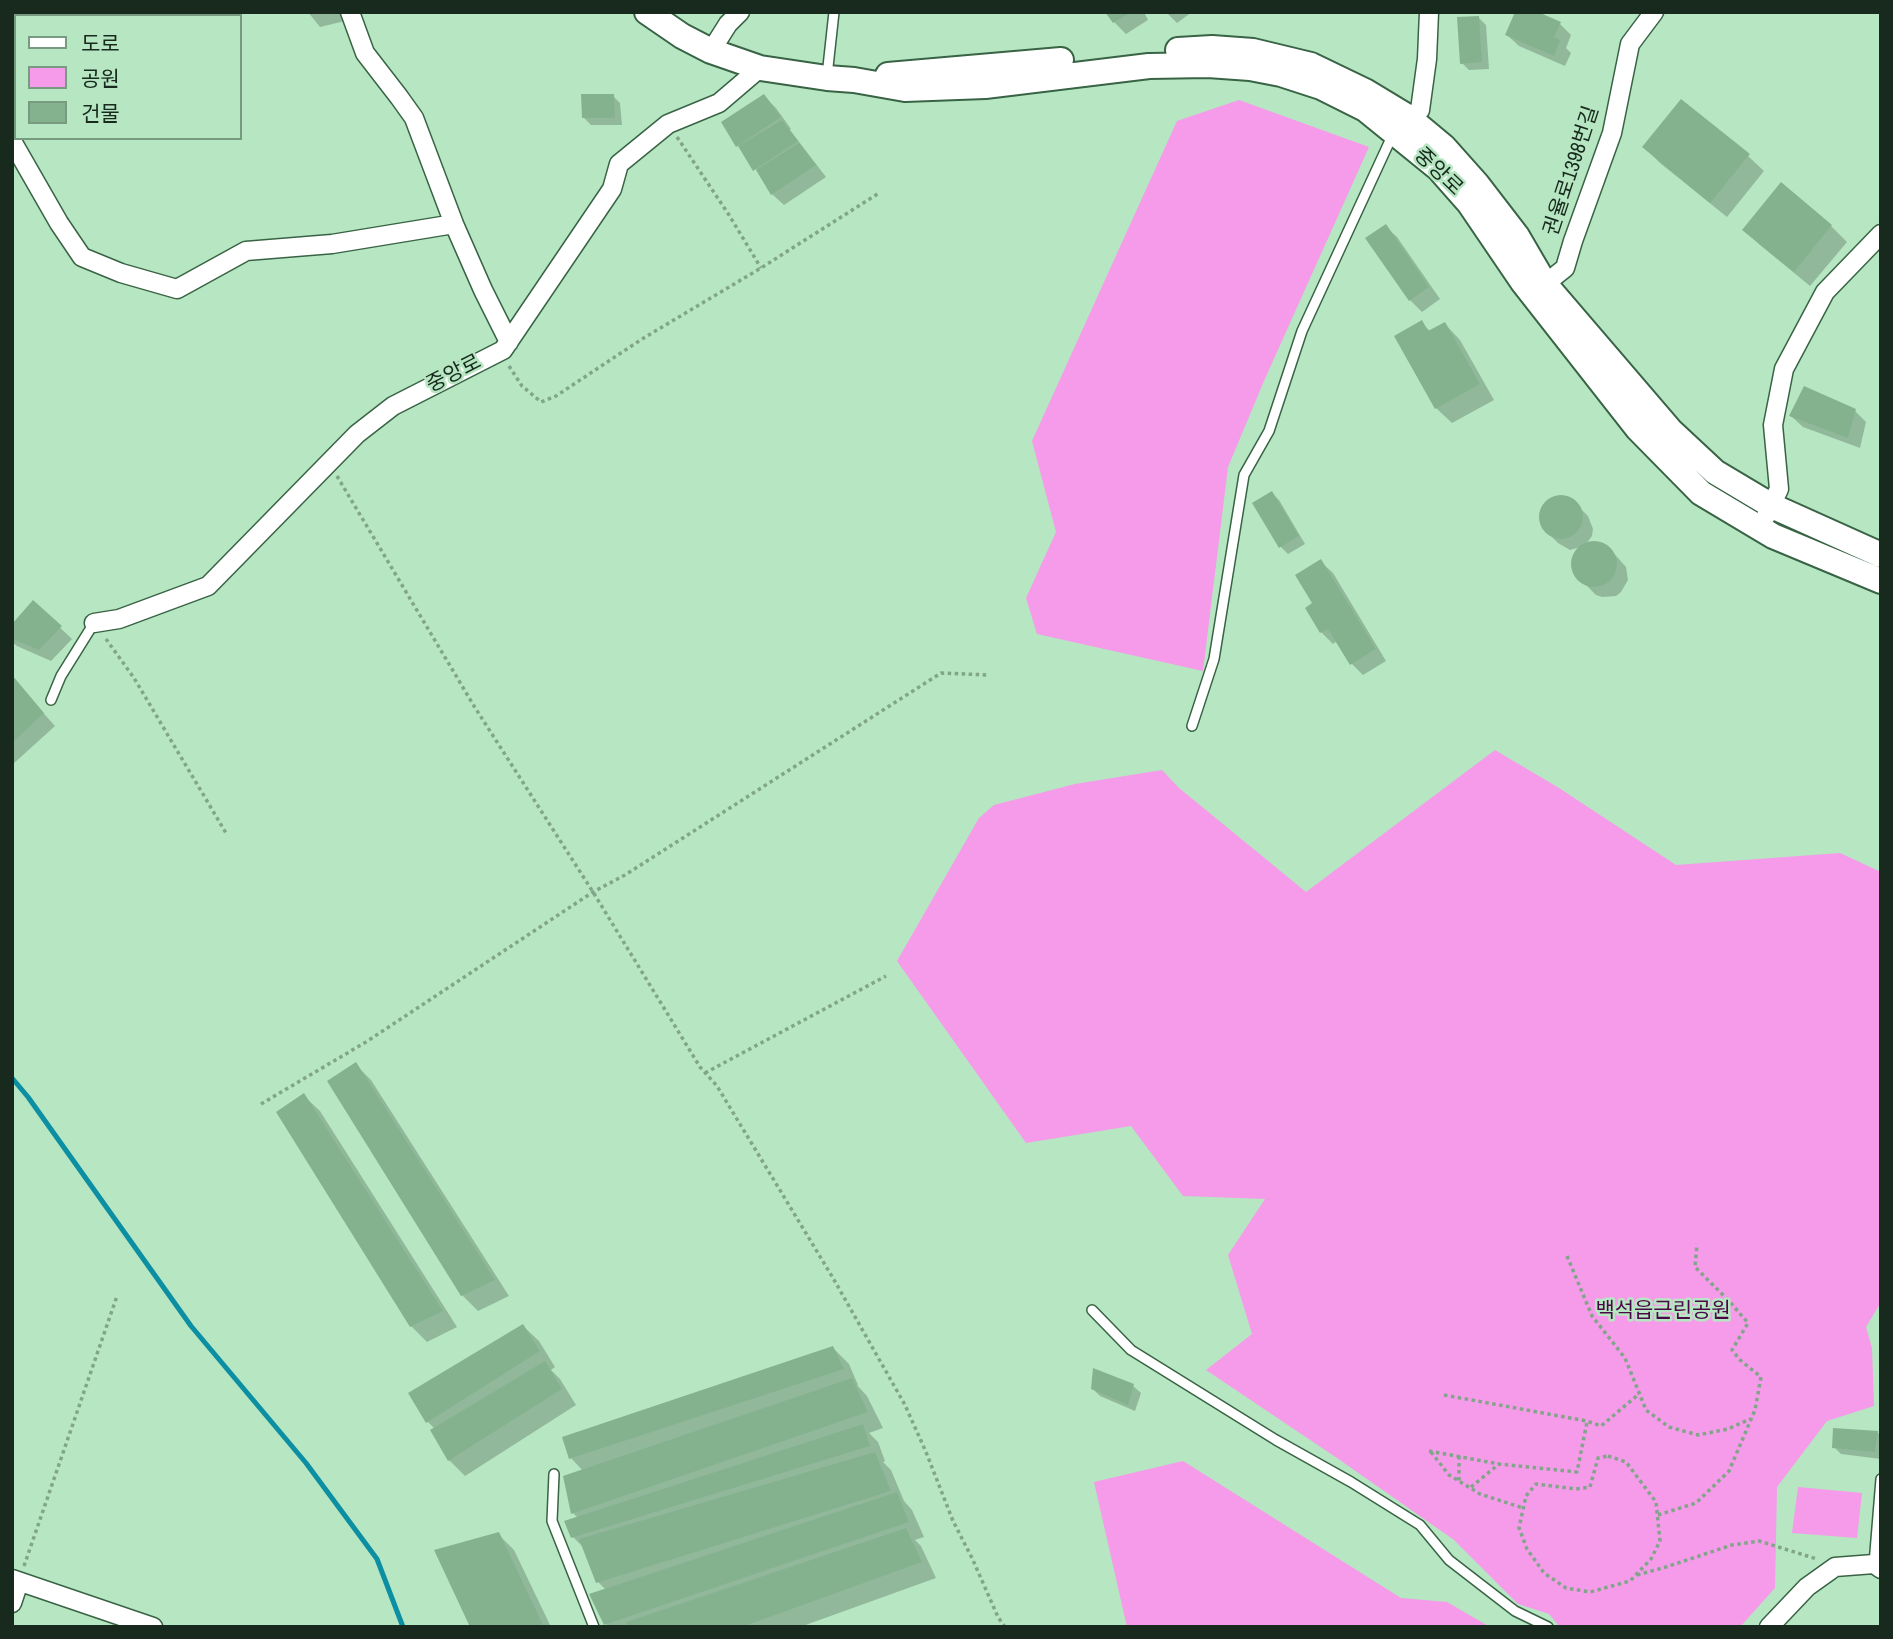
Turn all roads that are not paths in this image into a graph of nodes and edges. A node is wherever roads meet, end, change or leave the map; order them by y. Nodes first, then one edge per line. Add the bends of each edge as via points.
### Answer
1 (350, 12) edge
2 (647, 12) edge
3 (740, 12) edge
4 (834, 12) edge
5 (1429, 12) edge
6 (1654, 12) edge
7 (710, 51) junction
8 (760, 68) junction
9 (827, 78) junction
10 (1401, 124) junction
11 (12, 141) edge
12 (454, 223) junction
13 (1881, 234) edge
14 (1537, 288) junction
15 (506, 346) junction
16 (1772, 506) junction
17 (1760, 528) junction
18 (1881, 555) edge
19 (1881, 581) edge
20 (94, 623) joint
21 (51, 700) dead end
22 (1192, 726) dead end
23 (1092, 1310) dead end
24 (554, 1474) dead end
25 (1881, 1479) edge
26 (1877, 1566) edge
27 (16, 1580) edge
28 (12, 1603) edge
29 (153, 1627) edge
30 (594, 1627) edge
31 (1548, 1627) edge
32 (1769, 1627) edge

1 - 12 street via 365,52 414,118
2 - 7 main road, 중앙로
3 - 7 street
4 - 9 lane
5 - 10 street via 1420,110
6 - 14 street, 권율로1398번길 via 1630,44 1612,133 1565,268
7 - 8 main road, 중앙로
8 - 9 main road, 중앙로
8 - 15 street, 중앙로 via 719,103 668,124 619,164 612,189
9 - 10 main road, 중앙로 via 853,80 1212,48 1253,51 1311,65 1365,91
10 - 14 main road, 중앙로 via 1444,147 1478,184 1517,236
10 - 22 lane via 1302,331 1269,431 1244,475 1214,659
11 - 12 street via 82,257 121,274 177,289 246,251 332,244
12 - 15 street
13 - 16 street via 1825,292 1784,369 1773,425 1779,489
14 - 16 main road, 중앙로 via 1715,472
14 - 17 main road, 중앙로 via 1602,384 1647,438 1701,493
15 - 20 street, 중앙로 via 393,406 357,434 208,586 119,619
16 - 17 street
16 - 18 main road, 중앙로
17 - 19 main road, 중앙로
20 - 21 lane
23 - 31 lane via 1131,1350 1420,1525 1449,1560 1515,1611
24 - 30 lane via 552,1521
25 - 26 lane
26 - 32 street via 1835,1567 1807,1587
27 - 28 street
27 - 29 street

